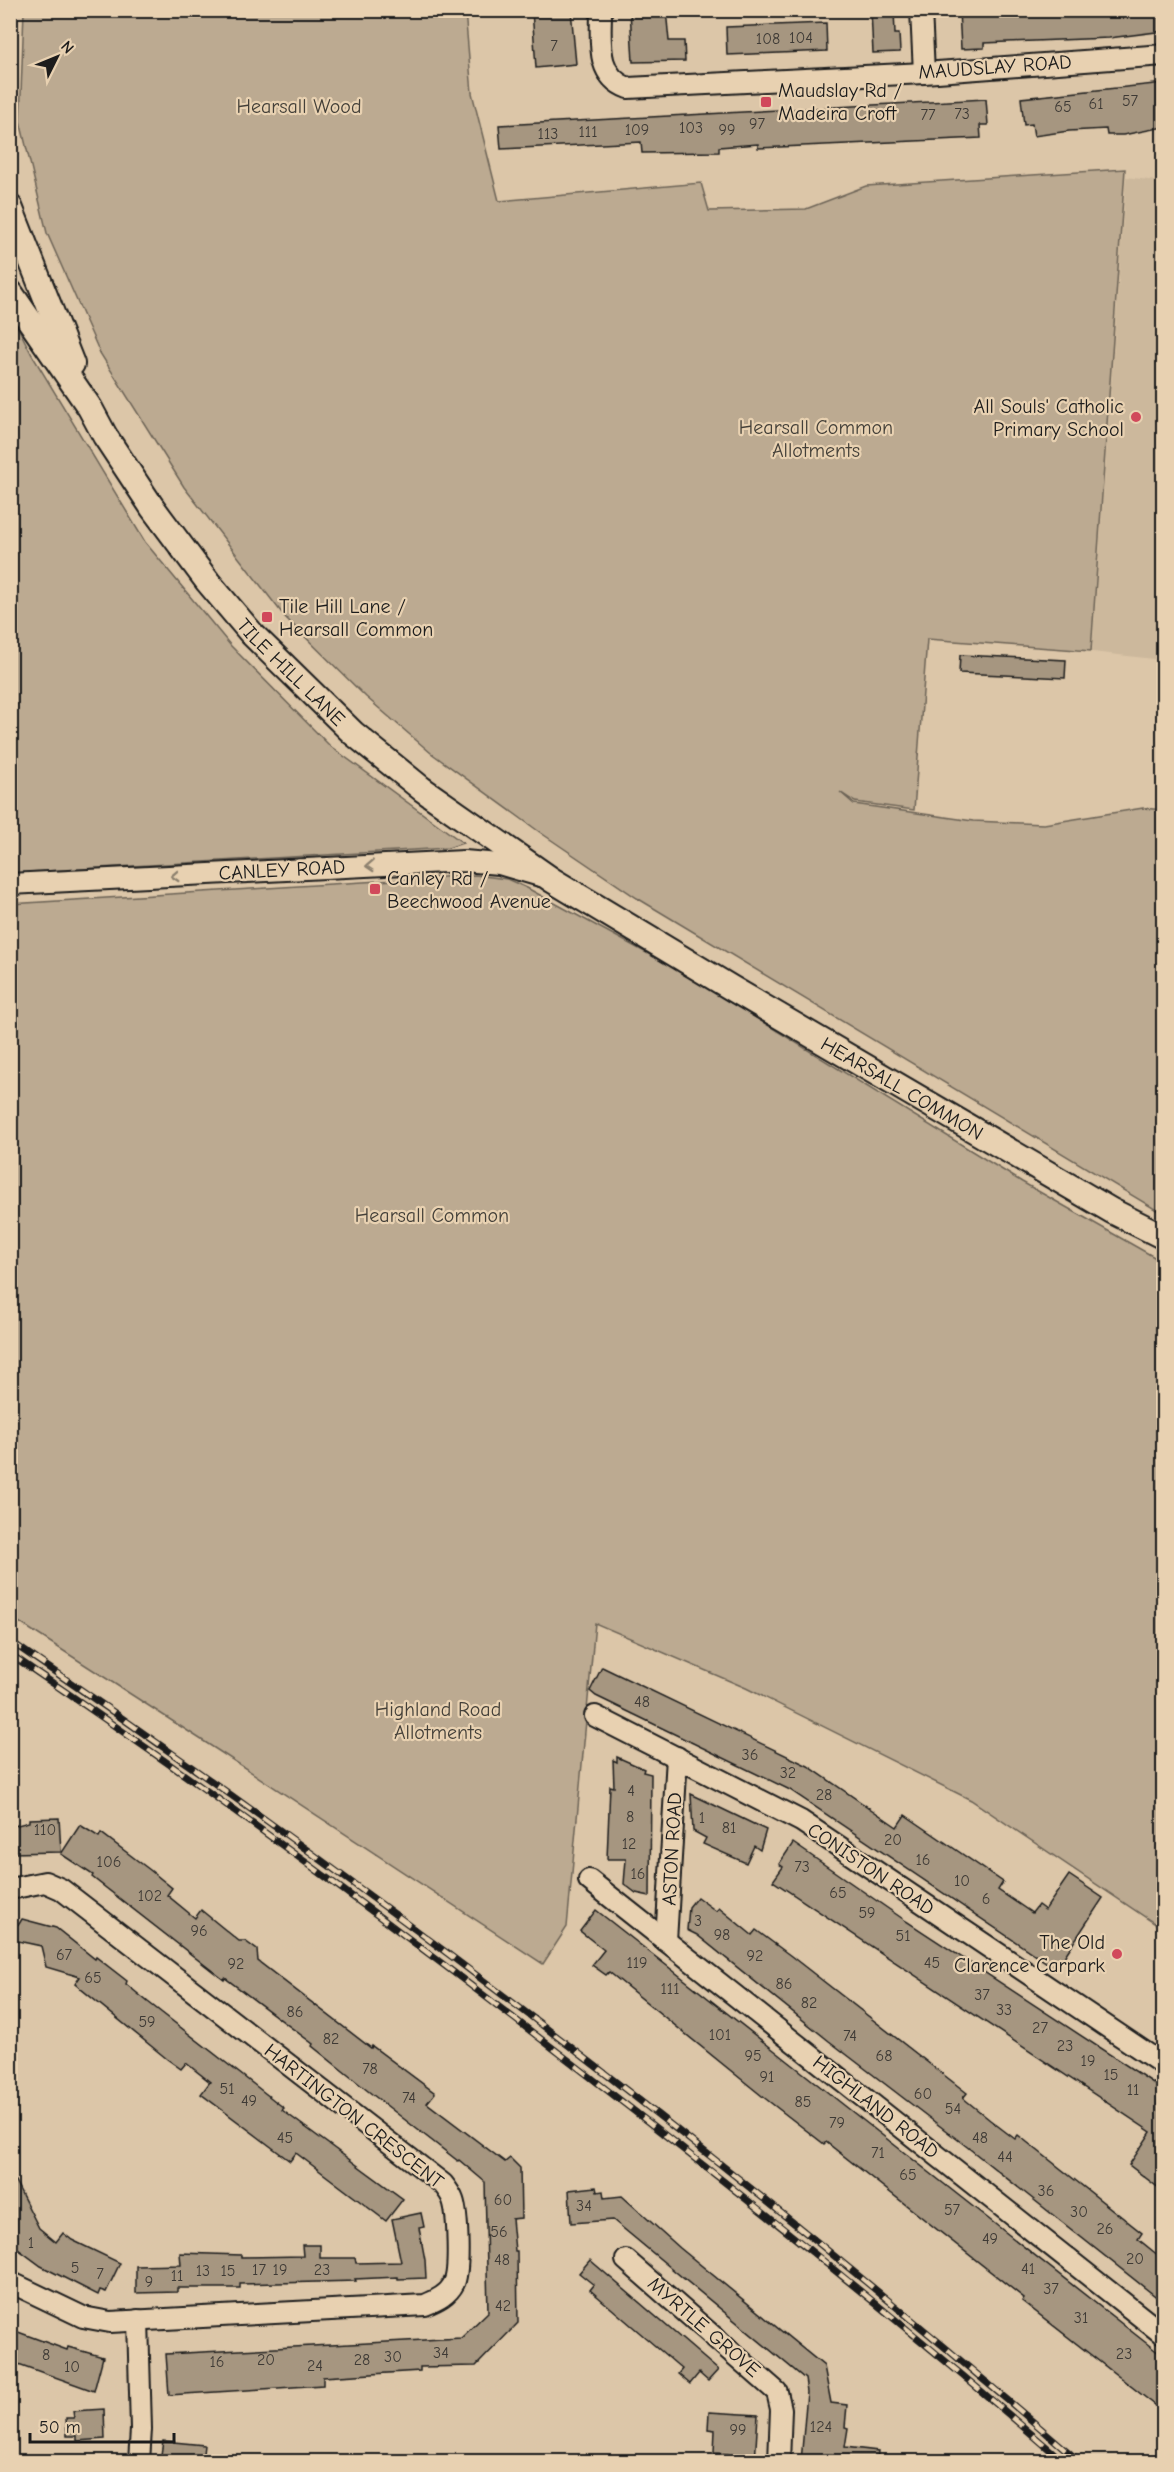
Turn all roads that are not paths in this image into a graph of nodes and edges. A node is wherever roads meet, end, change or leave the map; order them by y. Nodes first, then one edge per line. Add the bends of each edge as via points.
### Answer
1 (600, 10) edge
2 (921, 10) edge
3 (1164, 55) edge
4 (924, 73) junction
5 (10, 207) edge
6 (10, 292) edge
7 (90, 408) junction
8 (552, 880) junction
9 (10, 884) edge
10 (1164, 1237) edge
11 (595, 1716) dead end
12 (677, 1757) junction
13 (589, 1880) dead end
14 (10, 1889) edge
15 (666, 1941) junction
16 (1164, 2065) edge
17 (626, 2260) dead end
18 (10, 2282) edge
19 (138, 2320) junction
20 (1164, 2335) edge
21 (139, 2462) edge
22 (779, 2462) edge

1 - 4 street, MAUDSLAY ROAD via 605,69 612,80 628,88
2 - 4 street
3 - 4 street, MAUDSLAY ROAD
5 - 7 main road, TILE HILL LANE
6 - 7 main road, TILE HILL LANE
7 - 8 main road, TILE HILL LANE via 152,507 208,582 297,681 422,789
8 -> 9 street, CANLEY ROAD via 499,864 464,861
8 - 10 main road, HEARSALL COMMON via 733,990 1112,1211
11 - 12 street, CONISTON ROAD
12 - 15 street, ASTON ROAD
12 - 16 street, CONISTON ROAD via 801,1821
13 - 15 street, HIGHLAND ROAD
14 - 19 street, HARTINGTON CRESCENT via 45,1882 61,1889 442,2184 453,2199 457,2276 448,2292 434,2301
15 - 20 street, HIGHLAND ROAD
17 - 22 street, MYRTLE GROVE via 772,2386 781,2409
18 - 19 street, HARTINGTON CRESCENT via 83,2317 110,2322
19 - 21 street

